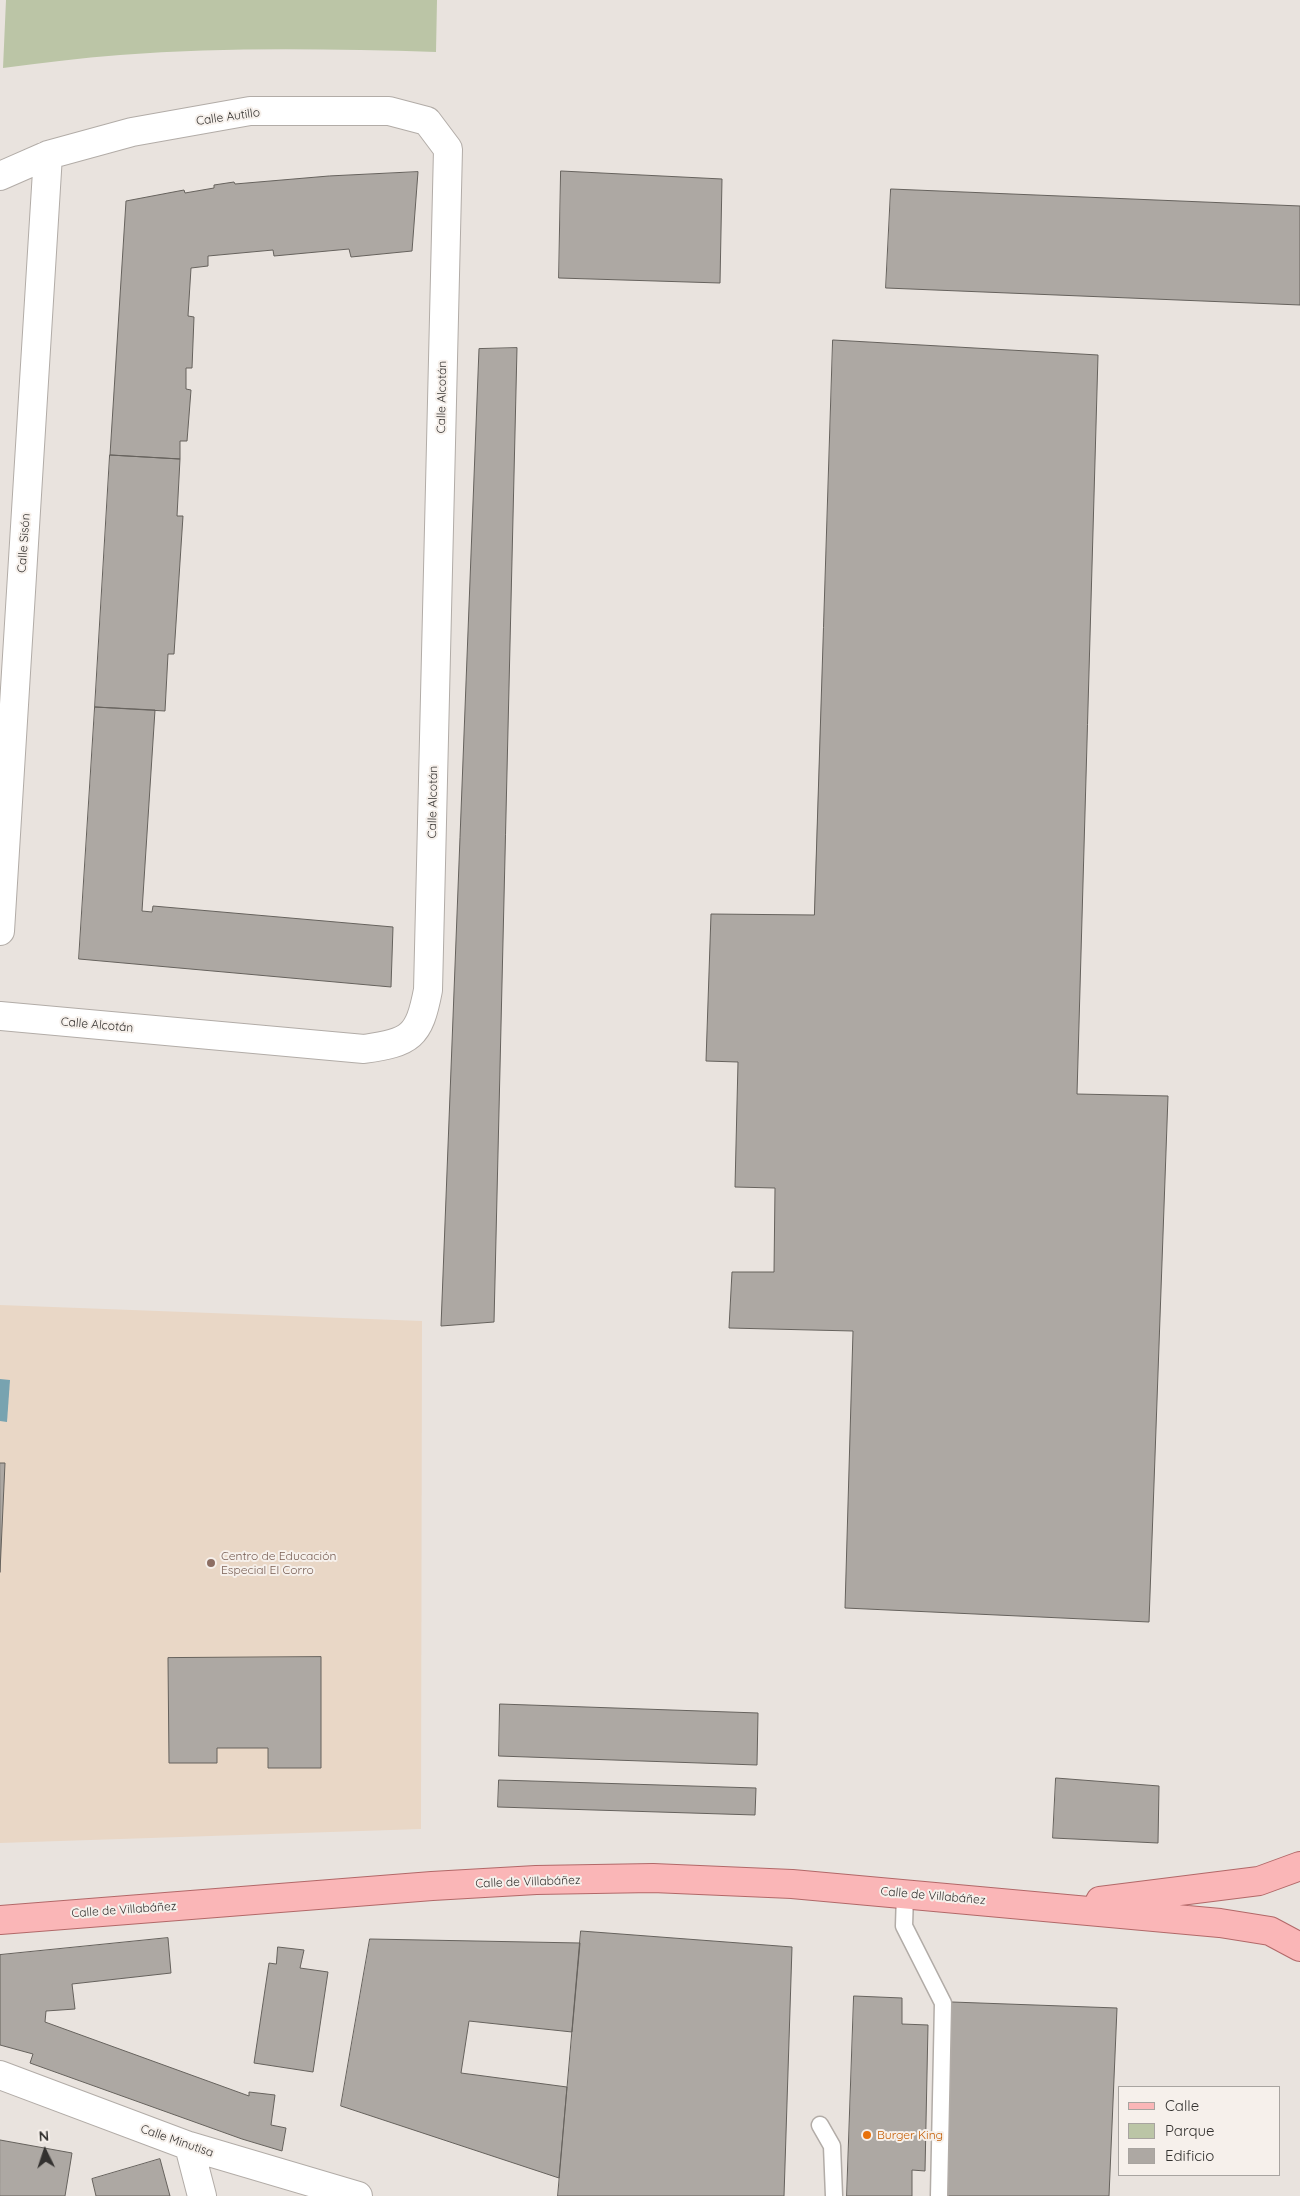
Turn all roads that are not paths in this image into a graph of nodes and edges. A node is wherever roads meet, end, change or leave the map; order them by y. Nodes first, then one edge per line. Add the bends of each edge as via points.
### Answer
1 (448, 149) joint
2 (48, 155) junction
3 (0, 176) edge
4 (0, 931) edge
5 (0, 1016) edge
6 (1300, 1866) edge
7 (905, 1894) junction
8 (1057, 1907) junction
9 (2, 1918) edge
10 (1300, 1947) edge
11 (0, 2075) edge
12 (820, 2125) dead end
13 (189, 2146) junction
14 (202, 2196) edge
15 (358, 2196) edge
16 (834, 2196) edge
17 (940, 2196) edge

1 - 2 street, Calle Autillo via 427,121 389,111 250,111 132,132
1 - 5 street, Calle Alcotán via 428,990 423,1015 414,1034 394,1045 364,1049
2 - 3 street, Calle Autillo
2 - 4 street, Calle Sisón
6 - 8 main road, Calle de Villabáñez via 1259,1880
7 - 8 main road, Calle de Villabáñez
7 - 9 main road, Calle de Villabáñez via 792,1884 653,1878 536,1880
7 - 17 lane via 904,1926 943,2002
8 - 10 main road, Calle de Villabáñez via 1270,1931
11 - 13 street, Calle Minutisa
12 - 16 lane via 832,2146
13 - 14 street
13 - 15 street, Calle Minutisa

